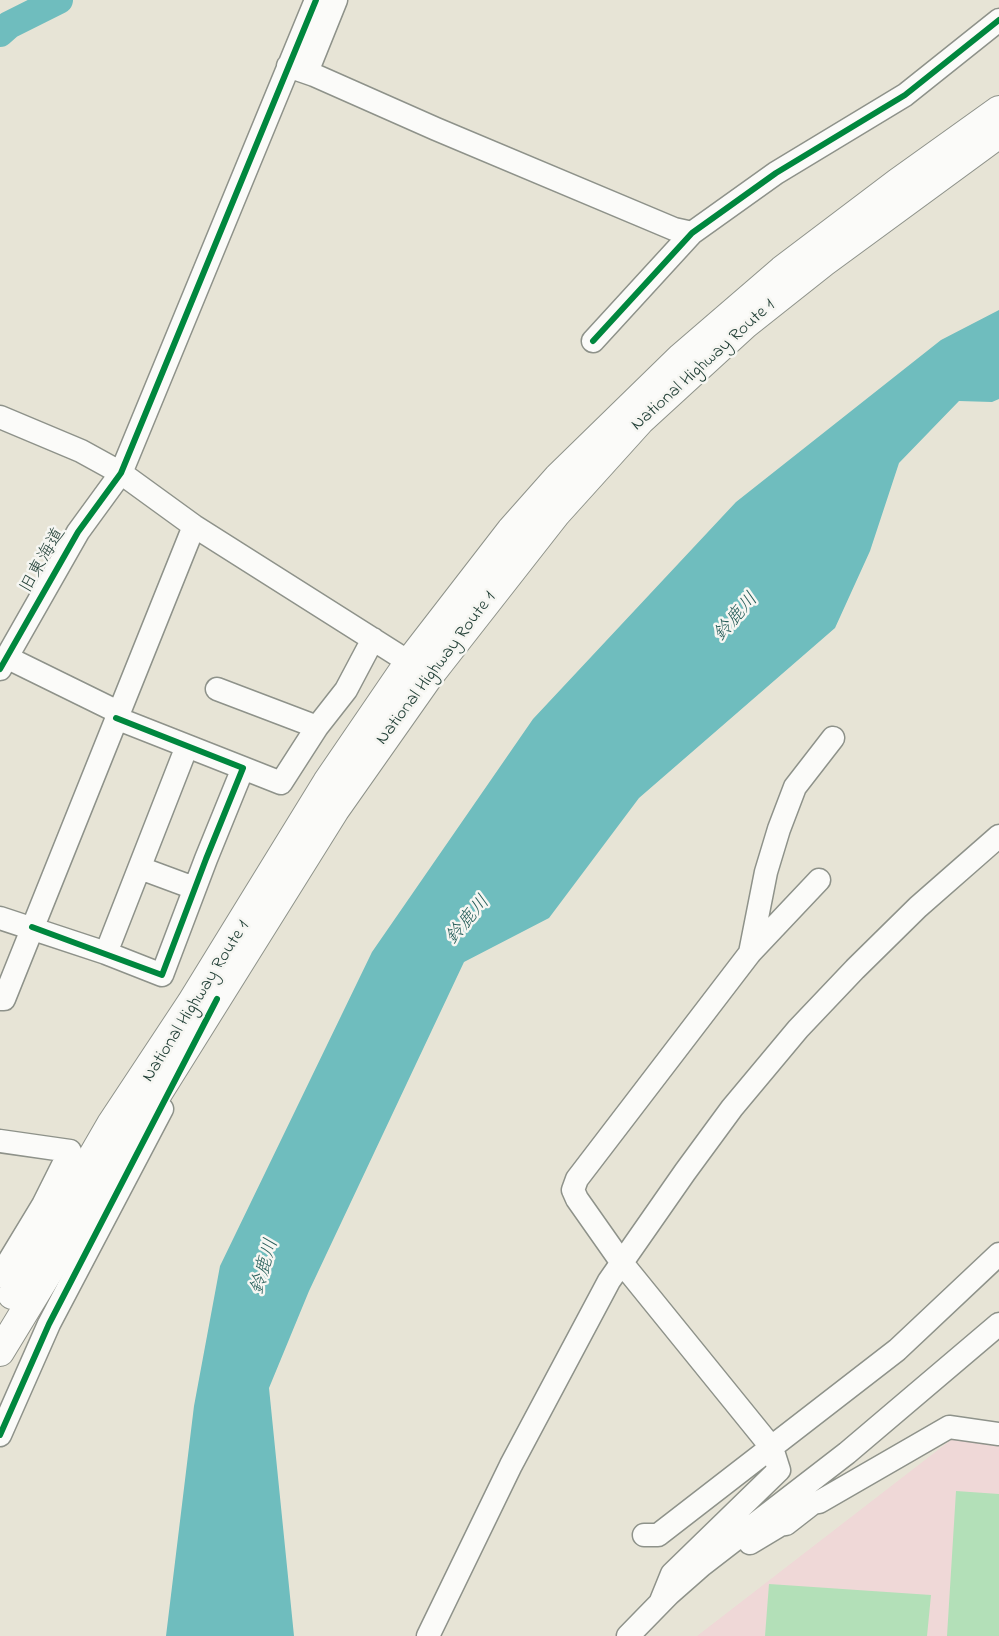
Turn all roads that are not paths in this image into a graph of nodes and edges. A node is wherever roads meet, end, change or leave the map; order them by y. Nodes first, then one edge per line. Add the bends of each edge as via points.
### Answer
1 (316, 0) edge
2 (336, 0) edge
3 (999, 20) edge
4 (297, 69) junction
5 (999, 110) edge
6 (999, 134) edge
7 (692, 233) junction
8 (593, 341) dead end
9 (0, 417) edge
10 (123, 469) junction
11 (194, 526) junction
12 (373, 639) junction
13 (2, 664) edge
14 (420, 668) junction
15 (217, 690) dead end
16 (117, 715) junction
17 (317, 727) junction
18 (833, 738) dead end
19 (187, 746) junction
20 (243, 768) junction
21 (999, 836) edge
22 (140, 868) junction
23 (819, 880) dead end
24 (194, 888) junction
25 (0, 918) edge
26 (32, 927) junction
27 (106, 953) junction
28 (750, 953) junction
29 (0, 999) edge
30 (217, 999) junction
31 (0, 1141) edge
32 (999, 1254) edge
33 (622, 1263) junction
34 (0, 1276) edge
35 (2, 1306) edge
36 (999, 1324) edge
37 (0, 1352) edge
38 (999, 1434) edge
39 (0, 1435) edge
40 (772, 1448) junction
41 (644, 1536) dead end
42 (702, 1565) junction
43 (661, 1602) junction
44 (428, 1636) edge
45 (628, 1636) edge

1 - 4 street
2 - 4 street
3 - 7 street via 905,95 776,173
4 - 7 street via 674,229
4 - 10 street, 旧東海道
5 - 14 highway, National Highway Route 1 via 782,270 673,363 552,483 511,530
6 - 14 highway, National Highway Route 1 via 815,269 746,324 640,421
7 - 8 street
9 - 10 street
10 - 11 street
10 - 13 street, 旧東海道 via 78,532
11 - 12 street
11 - 16 street
12 - 14 street
12 - 17 street via 346,690
13 - 16 street
14 - 30 highway, National Highway Route 1 via 336,810
14 - 35 highway, National Highway Route 1 via 332,775 191,1004 111,1124
15 - 17 street
16 - 19 street
16 - 26 street
17 - 20 street via 281,783
18 - 28 street via 795,787 778,829
19 - 20 street
19 - 22 street
20 - 24 street
21 - 33 street via 918,907 798,1029 720,1124
22 - 24 street
22 - 27 street
23 - 28 street
24 - 27 street via 162,975
25 - 26 street
26 - 27 street
26 - 29 street via 4,1000
28 - 33 street via 576,1179 573,1190 577,1199
30 - 37 highway, National Highway Route 1
30 - 39 street via 49,1324
31 - 34 street via 70,1152 43,1205
32 - 40 street via 897,1350
33 - 40 street
33 - 44 street via 609,1281 511,1465
36 - 42 street via 847,1453
38 - 42 street via 949,1427 813,1503 786,1524 708,1568
40 - 41 street via 658,1536
40 - 43 street via 778,1470 672,1574
42 - 43 street
43 - 45 street

